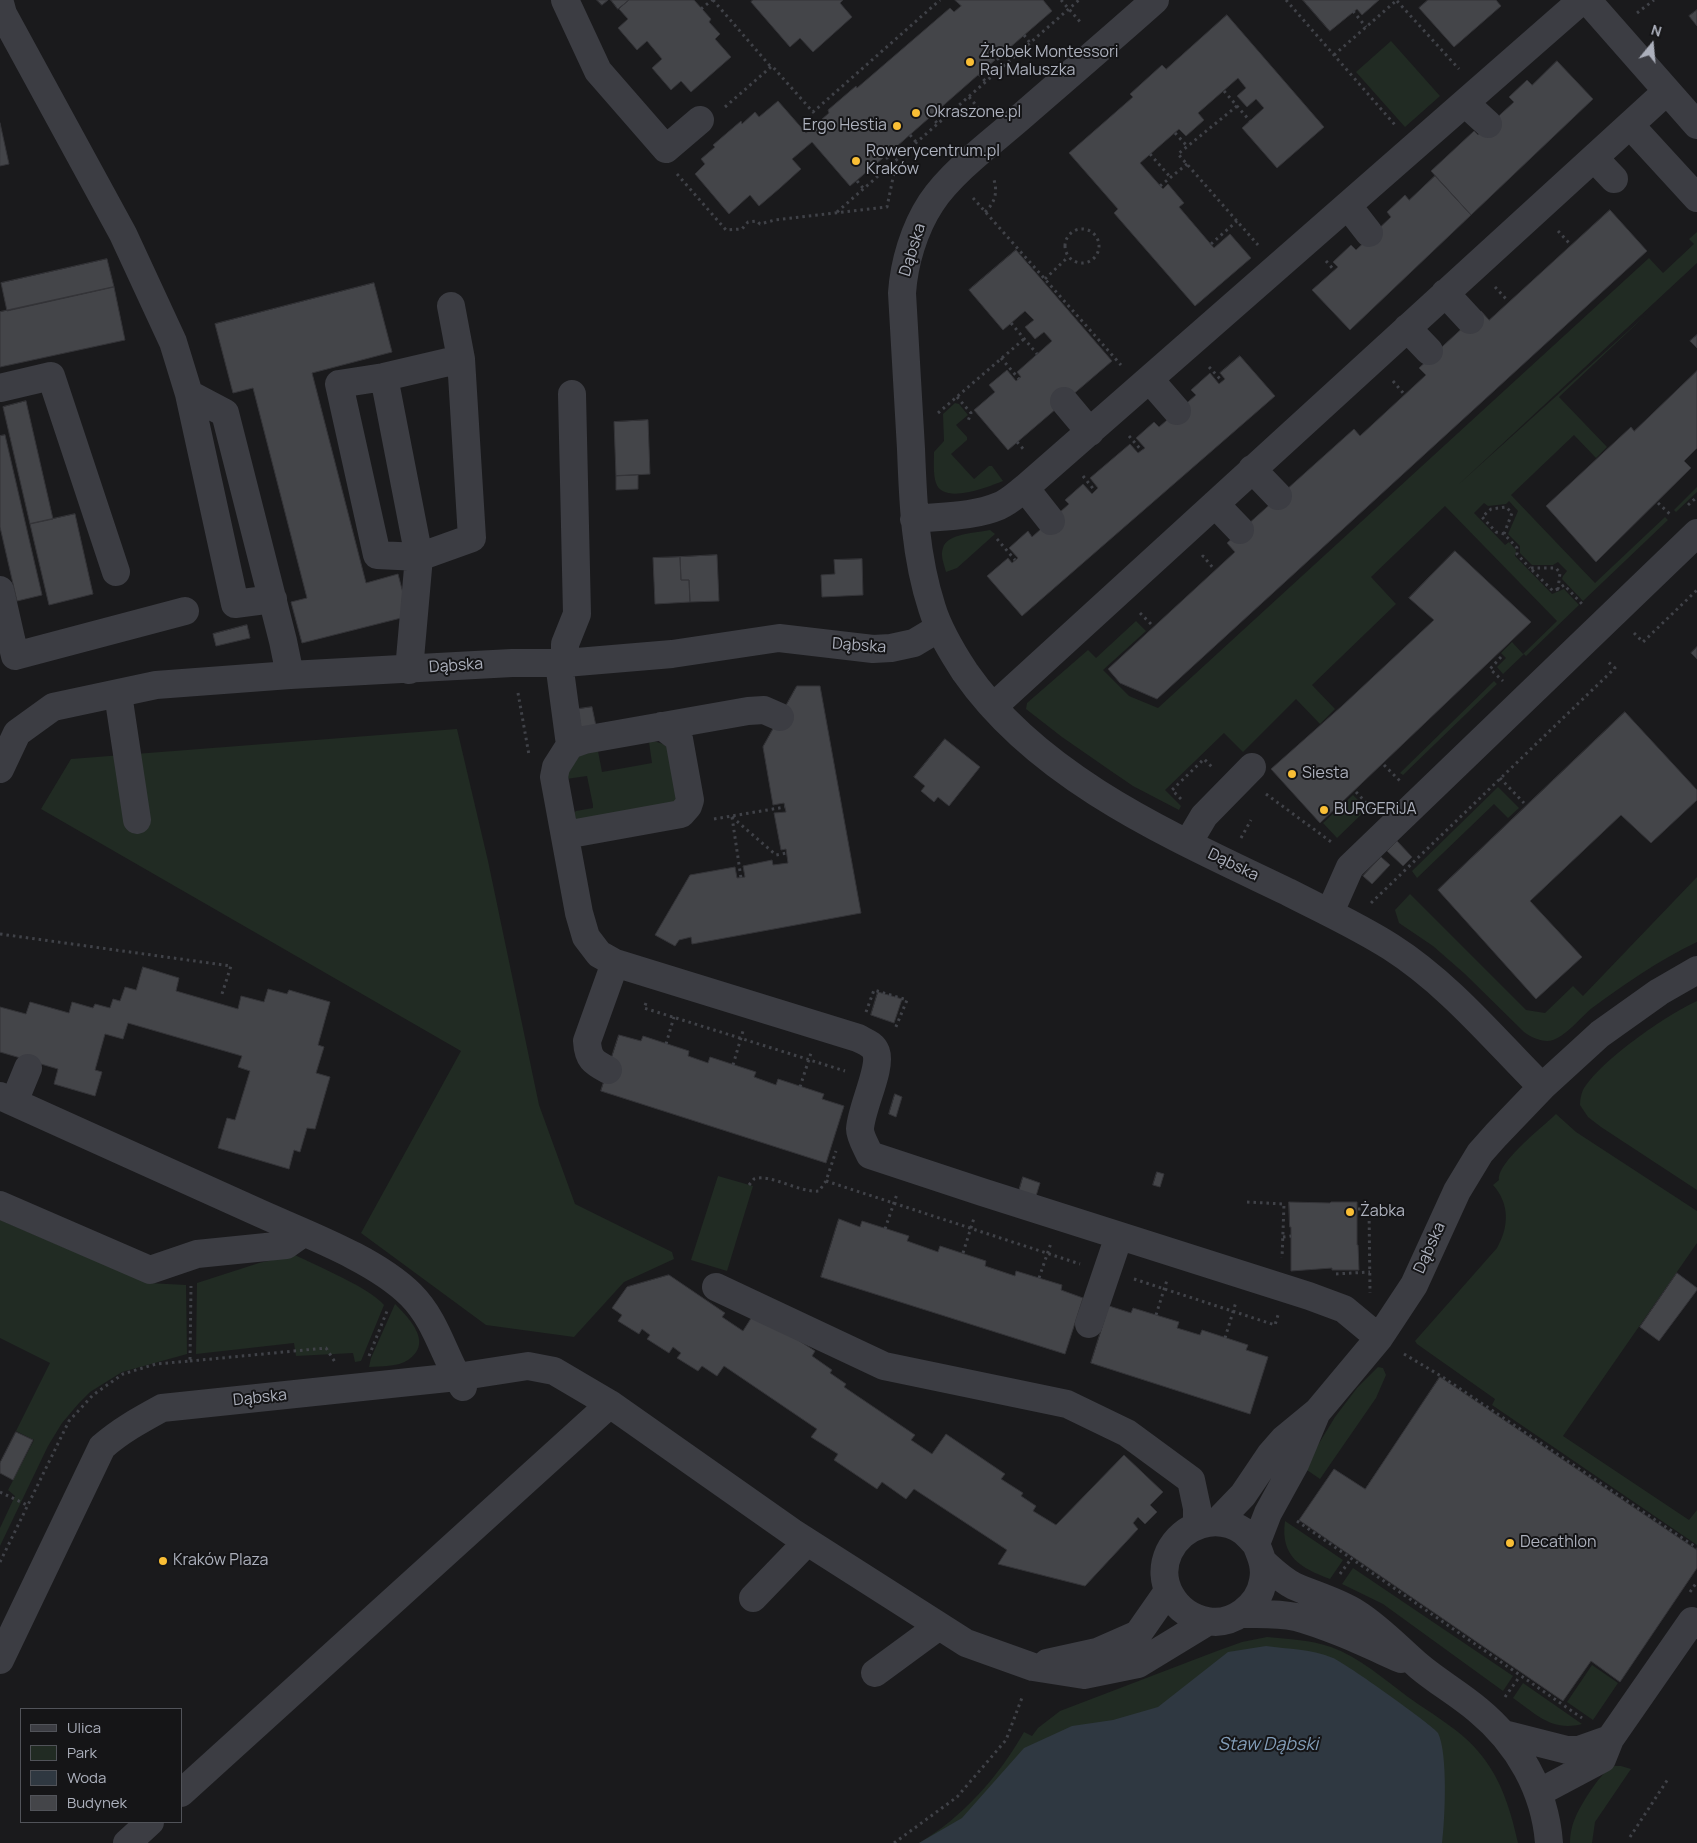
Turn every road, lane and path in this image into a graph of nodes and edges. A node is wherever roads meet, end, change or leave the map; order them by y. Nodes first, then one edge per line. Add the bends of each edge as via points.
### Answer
1 (565, 0) edge
2 (712, 0) edge
3 (940, 0) edge
4 (1061, 0) edge
5 (1079, 0) edge
6 (1155, 0) edge
7 (1286, 0) edge
8 (1397, 0) edge
9 (1654, 0) edge
10 (1592, 2) edge
11 (0, 3) edge
12 (702, 9) dead end
13 (1069, 9) junction
14 (1353, 12) dead end
15 (1631, 18) dead end
16 (1083, 25) dead end
17 (1366, 27) junction
18 (1024, 35) dead end
19 (1030, 43) junction
20 (993, 53) dead end
21 (1334, 55) junction
22 (771, 66) junction
23 (1004, 66) junction
24 (1461, 71) dead end
25 (979, 74) dead end
26 (986, 82) junction
27 (1224, 91) dead end
28 (1667, 91) junction
29 (969, 97) junction
30 (1465, 103) junction
31 (1237, 106) junction
32 (936, 111) dead end
33 (711, 114) joint
34 (931, 116) dead end
35 (943, 118) junction
36 (988, 118) dead end
37 (1250, 121) dead end
38 (937, 123) junction
39 (1488, 124) dead end
40 (1630, 125) junction
41 (1697, 125) edge
42 (1399, 129) dead end
43 (1175, 133) dead end
44 (910, 135) dead end
45 (916, 142) junction
46 (1187, 146) junction
47 (881, 150) dead end
48 (1150, 154) dead end
49 (1594, 158) junction
50 (892, 162) junction
51 (1187, 164) junction
52 (991, 174) dead end
53 (1171, 178) junction
54 (1614, 179) dead end
55 (857, 180) dead end
56 (1160, 186) dead end
57 (864, 188) junction
58 (1697, 198) edge
59 (974, 199) dead end
60 (1348, 206) junction
61 (836, 212) junction
62 (985, 212) junction
63 (714, 217) dead end
64 (1237, 221) junction
65 (1369, 233) dead end
66 (1211, 244) dead end
67 (1068, 257) junction
68 (1278, 268) junction
69 (1045, 279) junction
70 (1445, 293) junction
71 (451, 306) dead end
72 (1470, 320) dead end
73 (1011, 323) dead end
74 (1407, 328) junction
75 (1024, 339) junction
76 (1429, 351) dead end
77 (1037, 354) dead end
78 (1001, 358) junction
79 (461, 359) junction
80 (1203, 360) dead end
81 (384, 376) junction
82 (1019, 379) dead end
83 (1222, 381) dead end
84 (1146, 384) junction
85 (0, 388) edge
86 (189, 394) junction
87 (572, 394) dead end
88 (957, 397) junction
89 (1064, 401) dead end
90 (1177, 411) dead end
91 (938, 413) dead end
92 (968, 421) dead end
93 (1122, 430) dead end
94 (1090, 432) junction
95 (1142, 450) dead end
96 (1252, 469) junction
97 (1077, 470) dead end
98 (1025, 488) junction
99 (1095, 491) dead end
100 (1278, 496) dead end
101 (1658, 503) dead end
102 (1215, 504) junction
103 (1674, 518) dead end
104 (914, 519) junction
105 (1051, 521) dead end
106 (1240, 530) dead end
107 (1697, 533) edge
108 (1504, 534) junction
109 (997, 539) dead end
110 (419, 556) junction
111 (1015, 560) dead end
112 (1196, 563) dead end
113 (1530, 568) junction
114 (1214, 569) dead end
115 (116, 572) dead end
116 (1558, 589) junction
117 (0, 590) edge
118 (1697, 590) edge
119 (273, 599) junction
120 (1148, 607) dead end
121 (185, 611) dead end
122 (1141, 614) dead end
123 (1600, 626) junction
124 (939, 628) junction
125 (1501, 657) dead end
126 (562, 663) junction
127 (409, 670) junction
128 (290, 675) junction
129 (1504, 682) dead end
130 (516, 685) dead end
131 (118, 694) junction
132 (993, 707) junction
133 (780, 716) dead end
134 (662, 726) junction
135 (570, 745) junction
136 (530, 760) dead end
137 (1384, 765) dead end
138 (1252, 767) dead end
139 (0, 769) edge
140 (1500, 778) junction
141 (1400, 782) dead end
142 (1356, 792) dead end
143 (1524, 803) dead end
144 (785, 807) dead end
145 (1372, 809) dead end
146 (732, 817) junction
147 (137, 820) dead end
148 (706, 820) dead end
149 (565, 835) junction
150 (1188, 843) junction
151 (787, 853) dead end
152 (741, 878) dead end
153 (1366, 908) dead end
154 (1330, 912) junction
155 (0, 934) edge
156 (615, 963) junction
157 (1697, 970) edge
158 (221, 997) dead end
159 (647, 999) dead end
160 (867, 1045) junction
161 (28, 1068) dead end
162 (608, 1070) dead end
163 (851, 1073) dead end
164 (1542, 1087) junction
165 (7, 1099) edge
166 (837, 1146) dead end
167 (905, 1167) junction
168 (826, 1181) junction
169 (749, 1185) dead end
170 (982, 1192) junction
171 (1247, 1202) dead end
172 (894, 1203) junction
173 (0, 1206) edge
174 (1369, 1208) junction
175 (1388, 1208) dead end
176 (1358, 1209) dead end
177 (1060, 1217) junction
178 (885, 1228) dead end
179 (971, 1229) junction
180 (303, 1233) junction
181 (1292, 1236) dead end
182 (1283, 1237) junction
183 (1115, 1247) junction
184 (963, 1253) dead end
185 (1048, 1254) junction
186 (1175, 1254) junction
187 (1370, 1272) junction
188 (1328, 1274) dead end
189 (1245, 1276) junction
190 (1040, 1278) dead end
191 (716, 1287) dead end
192 (1283, 1288) junction
193 (1164, 1290) junction
194 (1370, 1300) dead end
195 (1233, 1311) junction
196 (1156, 1315) dead end
197 (1089, 1324) dead end
198 (1225, 1338) dead end
199 (1380, 1338) junction
200 (190, 1361) dead end
201 (1423, 1366) dead end
202 (338, 1367) dead end
203 (460, 1382) junction
204 (610, 1404) junction
205 (1318, 1411) junction
206 (0, 1492) edge
207 (27, 1505) dead end
208 (1292, 1518) dead end
209 (1207, 1524) junction
210 (807, 1542) junction
211 (1697, 1548) edge
212 (1260, 1553) junction
213 (1697, 1582) edge
214 (1168, 1591) junction
215 (1688, 1595) dead end
216 (753, 1598) dead end
217 (1242, 1614) junction
218 (1207, 1622) junction
219 (1697, 1625) edge
220 (939, 1626) junction
221 (0, 1660) edge
222 (1033, 1666) junction
223 (1420, 1668) junction
224 (875, 1673) dead end
225 (1520, 1676) junction
226 (1505, 1698) dead end
227 (1021, 1701) dead end
228 (1584, 1720) dead end
229 (1504, 1734) junction
230 (1610, 1739) junction
231 (1668, 1779) dead end
232 (182, 1792) edge
233 (1538, 1793) junction
234 (149, 1823) edge
235 (1630, 1838) dead end
236 (127, 1843) edge
237 (894, 1843) edge
238 (1549, 1843) edge

1 - 33 street via 598,71 666,149
2 - 12 path
2 - 22 path
3 - 22 path via 813,112
4 - 13 path
5 - 13 path
6 - 104 street, Dąbska via 987,145 940,191 924,214 910,250 903,287
7 - 21 path
8 - 17 path
8 - 24 path
9 - 15 path
10 - 28 street
10 - 30 street
11 - 86 street via 3,14 123,234 173,342
13 - 16 path
13 - 19 path
14 - 17 path
17 - 21 path
18 - 19 path
19 - 23 path
20 - 23 path
21 - 42 path
22 - 33 path
23 - 26 path
25 - 26 path
26 - 29 path
27 - 31 path
28 - 40 street
28 - 41 street
29 - 35 path
29 - 36 path
30 - 39 street
30 - 60 street
31 - 37 path
31 - 46 path
32 - 35 path
34 - 38 path
35 - 38 path
38 - 45 path
40 - 49 street
40 - 58 street
43 - 46 path
44 - 45 path
45 - 50 path
46 - 51 path via 1178,154
47 - 50 path
48 - 53 path
49 - 54 street
49 - 70 street
50 - 57 path
50 - 61 path via 895,168 888,207
51 - 53 path
51 - 64 path
52 - 62 path via 996,193 992,206
53 - 56 path
55 - 57 path
57 - 61 path
59 - 62 path
60 - 65 street
60 - 68 street
61 - 63 path via 760,224 748,222 742,229 726,230
62 - 69 path
64 - 66 path
64 - 68 path
67 - 67 path via 1081,263 1093,259 1099,246 1094,234 1082,229 1071,232 1065,243
67 - 69 path
68 - 84 street
69 - 84 path
70 - 72 street
70 - 74 street
71 - 79 street
73 - 75 path
74 - 76 street
74 - 96 street
75 - 77 path
75 - 78 path
78 - 82 path
78 - 88 path
79 - 81 street
79 - 110 street via 472,538
80 - 83 path
81 - 110 street
81 - 110 street via 339,384 377,555
84 - 90 street
84 - 94 street
85 - 115 street via 52,376
86 - 119 street via 225,413
86 - 119 street via 235,604
87 - 126 street via 577,614 565,644
88 - 91 path
88 - 92 path via 972,413
89 - 94 street
93 - 95 path
94 - 98 street
96 - 100 street
96 - 102 street
97 - 99 path
98 - 104 street via 1000,506 971,514
98 - 105 street
101 - 103 path
102 - 106 street
102 - 132 street
104 - 124 street, Dąbska via 926,589
107 - 123 street
108 - 108 path via 1496,532 1482,517 1491,509 1506,507 1512,513
108 - 113 path via 1518,548 1517,554
109 - 111 path
110 - 127 street
112 - 114 path via 1203,556
113 - 116 path via 1553,591
113 - 116 path via 1556,568 1560,573
116 - 123 path via 1564,586
117 - 121 street via 15,656
118 - 123 path via 1643,642
119 - 128 street
120 - 122 path
123 - 140 path via 1615,668
123 - 154 street via 1350,867
124 - 126 street, Dąbska via 914,643 891,648 778,638 672,654
124 - 132 street, Dąbska via 975,686
125 - 129 path via 1490,669
126 - 127 street, Dąbska
126 - 135 street
127 - 128 street, Dąbska
128 - 131 street, Dąbska via 156,686
130 - 136 path
131 - 139 street, Dąbska via 53,707 17,733
131 - 147 street
132 - 150 street, Dąbska via 1015,730 1060,766 1114,803
133 - 134 street via 764,710 748,711
134 - 135 street
134 - 149 street via 680,739 690,800 681,814
135 - 149 street via 556,767 554,777
137 - 141 path
138 - 150 street via 1204,816
140 - 143 path
140 - 153 path
142 - 145 path
144 - 146 path
146 - 148 path
146 - 151 path via 776,855
146 - 152 path
149 - 156 street via 586,937 599,954
150 - 154 street, Dąbska
154 - 164 street, Dąbska via 1393,948 1449,992
155 - 158 path via 231,966
156 - 160 street
156 - 162 street via 588,1041 590,1059
157 - 164 street, Dąbska via 1614,1023
159 - 163 path via 644,1008
160 - 160 path via 893,1034 907,1000 874,990
160 - 167 street via 878,1065 863,1110 860,1132 870,1155
161 - 165 street
164 - 199 street, Dąbska via 1480,1153 1450,1205 1414,1285
165 - 180 street
166 - 168 path
167 - 170 street
167 - 172 path
168 - 169 path via 819,1192 763,1178 754,1179
168 - 172 path
170 - 177 street
170 - 179 path
171 - 182 path via 1284,1204
172 - 178 path
172 - 179 path
173 - 180 street via 150,1270 197,1254 286,1245
174 - 175 path
174 - 176 path
174 - 187 path
177 - 183 street
177 - 185 path
179 - 184 path
179 - 185 path
180 - 203 street via 366,1263 412,1296 436,1330
181 - 182 path
182 - 192 path
183 - 185 path via 1092,1252 1087,1266
183 - 186 street
183 - 193 path via 1127,1263 1123,1276
183 - 197 street
185 - 190 path
186 - 189 street
186 - 193 path
187 - 188 path
187 - 194 path
189 - 192 street
189 - 195 path
191 - 209 street via 884,1366 1068,1404 1118,1428 1191,1480 1197,1508
192 - 195 path via 1276,1325
192 - 199 street via 1344,1309
193 - 195 path
193 - 196 path
195 - 198 path
199 - 205 street, Dąbska
200 - 202 path via 326,1348
201 - 211 path
203 - 204 street, Dąbska via 528,1366 554,1371
203 - 221 street, Dąbska via 162,1408 118,1432 102,1447
204 - 210 street, Dąbska
204 - 232 street
205 - 209 street via 1284,1439 1242,1495
205 - 212 street via 1295,1464 1268,1512
206 - 207 path
208 - 225 path
209 - 212 street via 1225,1523 1242,1531
209 - 214 street via 1187,1530 1173,1543 1165,1561 1164,1580
210 - 216 street
210 - 220 street, Dąbska
212 - 217 street via 1263,1582 1256,1600
212 - 223 street via 1277,1575 1356,1613 1384,1633
213 - 215 path
214 - 218 street via 1185,1613
214 - 222 street via 1138,1634 1097,1652
217 - 218 street via 1224,1621
217 - 223 street via 1270,1613 1295,1617
218 - 222 street, Dąbska via 1138,1664 1084,1675
219 - 230 street via 1692,1621
220 - 222 street, Dąbska via 966,1643
220 - 224 street
223 - 229 street via 1477,1709
225 - 226 path
225 - 228 path
227 - 237 path via 1006,1740 957,1798
229 - 230 street via 1566,1750 1579,1750
229 - 233 street via 1524,1763
230 - 233 street via 1602,1759
231 - 235 path
233 - 238 street
234 - 236 street

